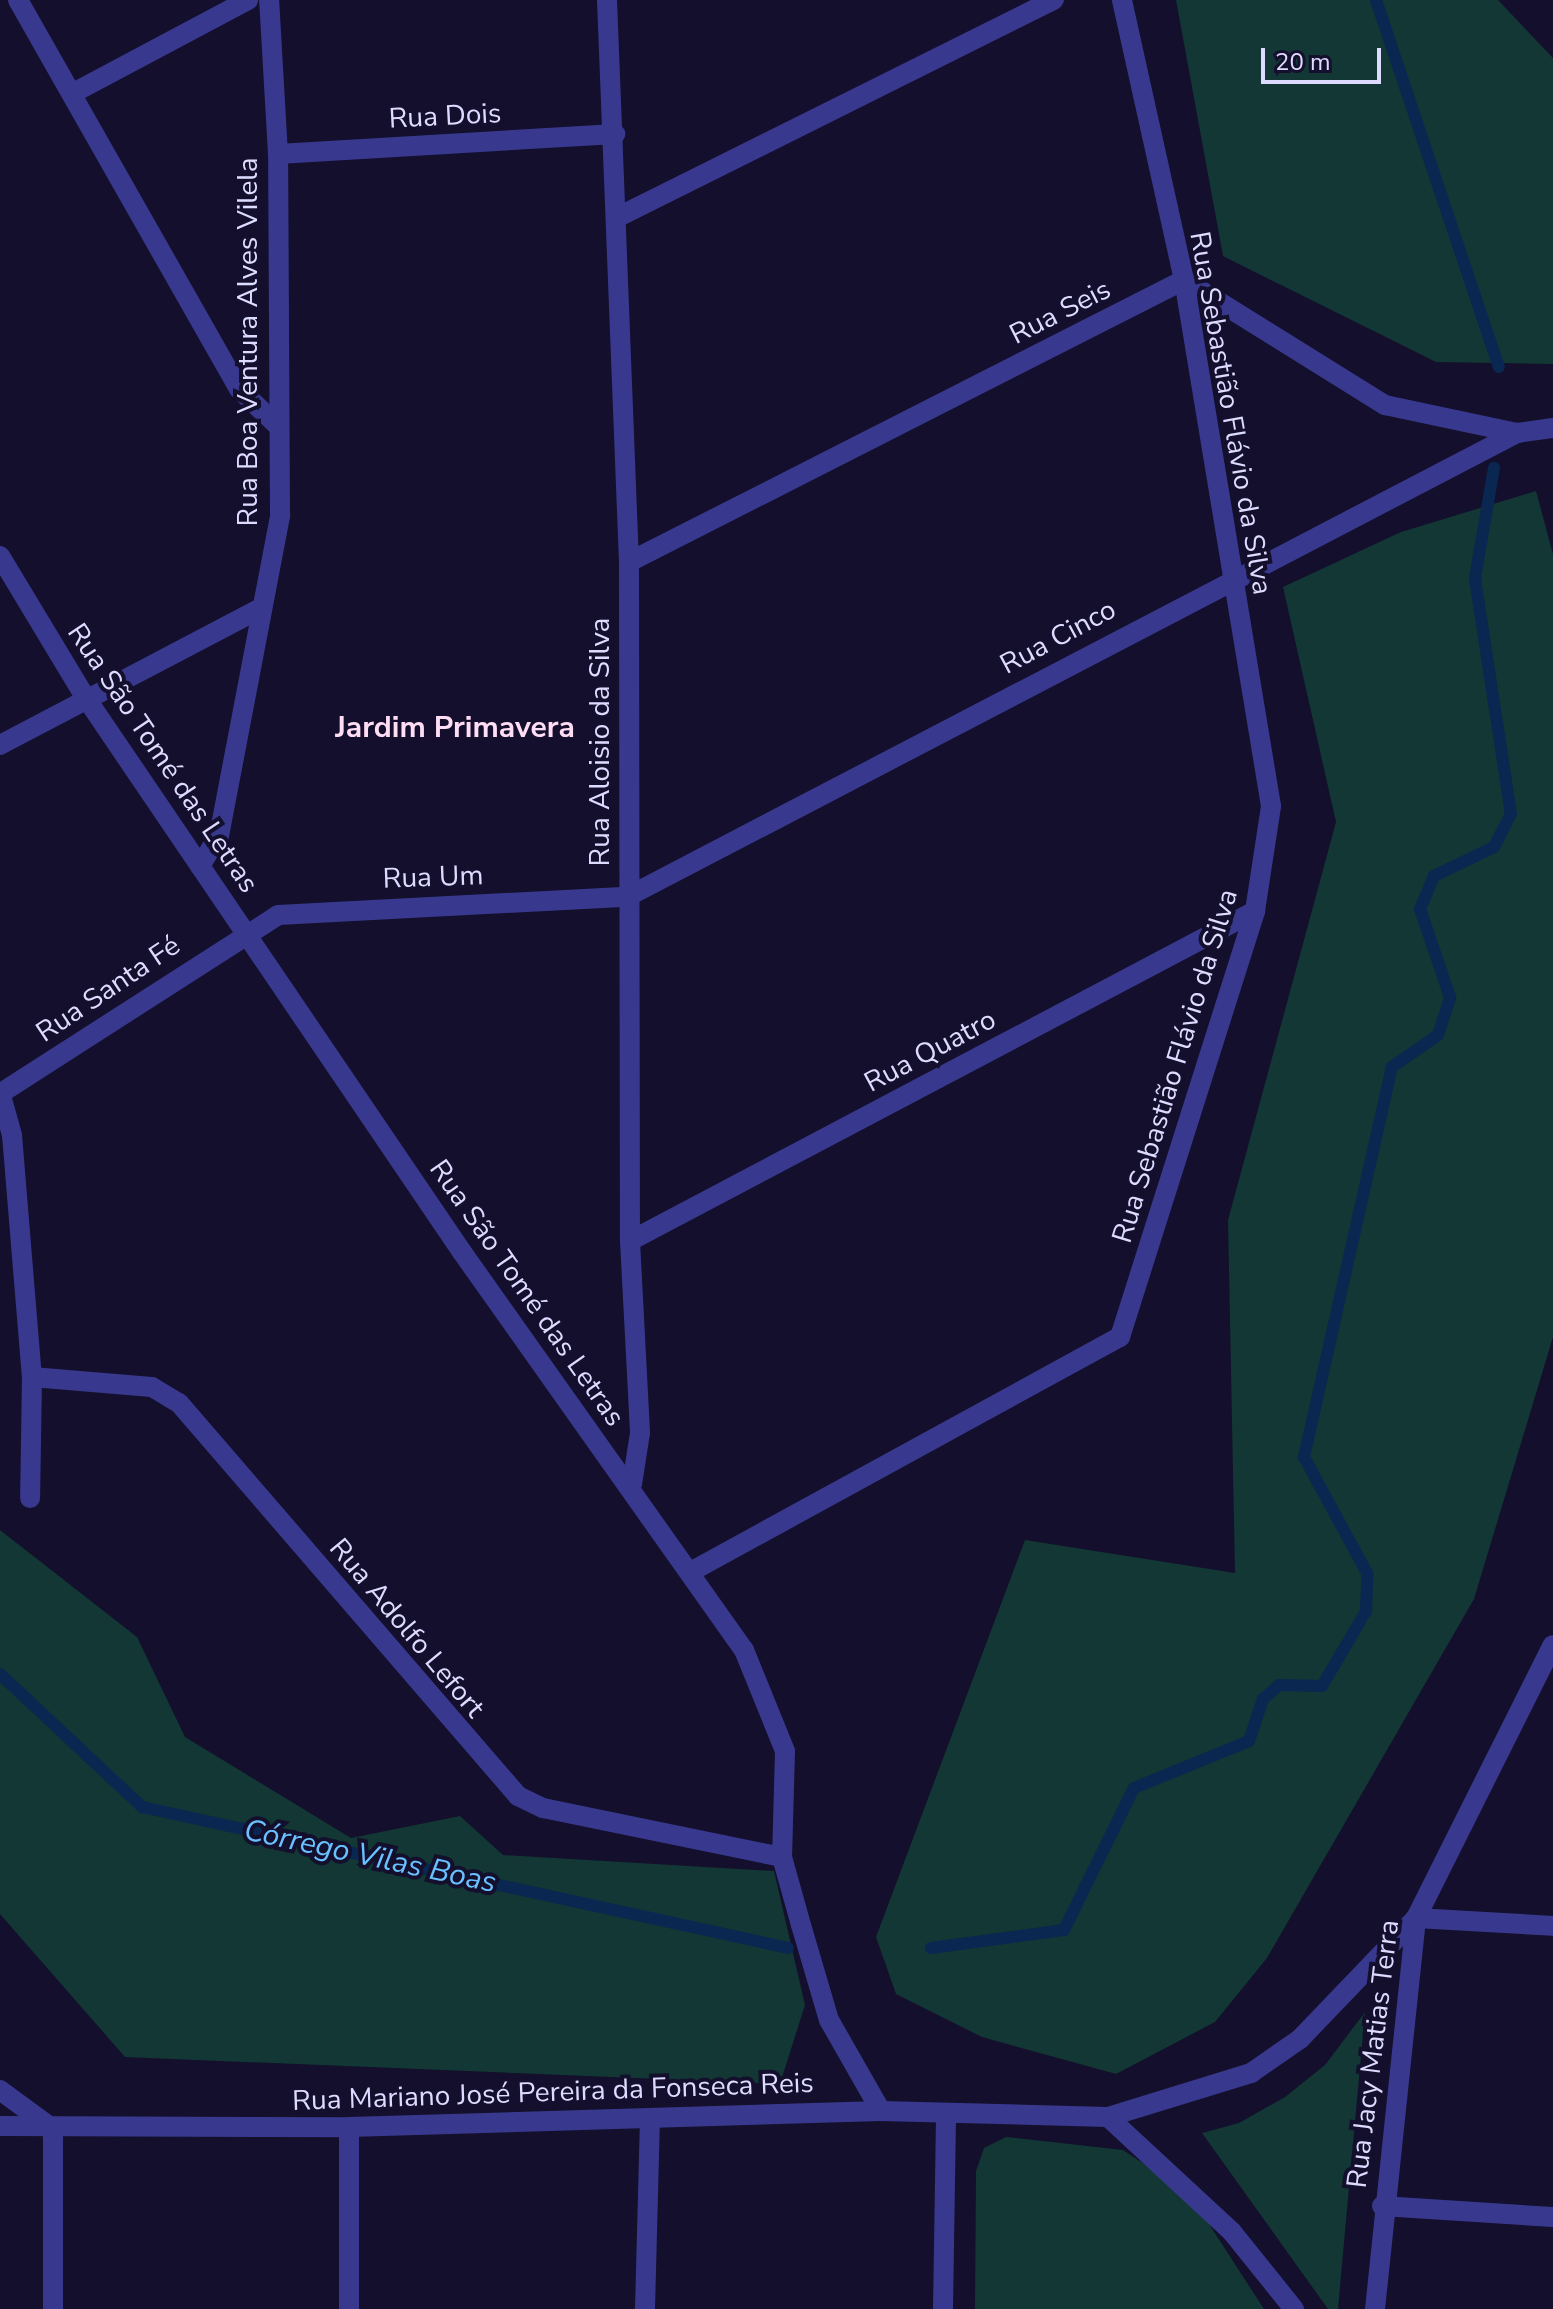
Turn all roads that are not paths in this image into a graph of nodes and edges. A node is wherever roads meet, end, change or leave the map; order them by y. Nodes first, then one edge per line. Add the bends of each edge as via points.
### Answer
1 (18, 0) edge
2 (248, 0) edge
3 (269, 0) edge
4 (607, 0) edge
5 (1054, 0) edge
6 (1122, 0) edge
7 (75, 92) junction
8 (615, 134) junction
9 (278, 154) junction
10 (618, 217) junction
11 (1184, 280) junction
12 (279, 427) junction
13 (1553, 428) edge
14 (1517, 433) junction
15 (0, 556) edge
16 (629, 562) junction
17 (1230, 577) junction
18 (261, 608) junction
19 (84, 695) junction
20 (0, 745) edge
21 (200, 866) junction
22 (627, 897) junction
23 (1255, 911) junction
24 (245, 931) junction
25 (0, 1092) edge
26 (630, 1241) junction
27 (32, 1377) junction
28 (632, 1484) junction
29 (30, 1498) dead end
30 (694, 1570) junction
31 (1553, 1645) edge
32 (782, 1857) junction
33 (1416, 1918) junction
34 (1553, 1926) edge
35 (0, 2090) edge
36 (881, 2111) junction
37 (946, 2113) junction
38 (1108, 2117) junction
39 (650, 2121) junction
40 (0, 2126) edge
41 (349, 2127) junction
42 (53, 2129) junction
43 (1382, 2206) junction
44 (1553, 2217) edge
45 (53, 2309) edge
46 (349, 2309) edge
47 (645, 2309) edge
48 (943, 2309) edge
49 (1294, 2309) edge
50 (1375, 2309) edge

1 - 7 street
2 - 7 street
3 - 9 street, Rua Boa Ventura Alves Vilela
4 - 8 street, Rua Aloisio da Silva
5 - 10 street
6 - 11 street, Rua Sebastião Flávio da Silva
7 - 12 street via 239,389
8 - 9 street, Rua Dois
8 - 10 street, Rua Aloisio da Silva
9 - 12 street, Rua Boa Ventura Alves Vilela
10 - 16 street, Rua Aloisio da Silva
11 - 14 street via 1385,405
11 - 16 street, Rua Seis
11 - 17 street, Rua Sebastião Flávio da Silva
12 - 18 street, Rua Boa Ventura Alves Vilela via 280,515
13 - 14 street
14 - 17 street, Rua Cinco
15 - 19 street, Rua São Tomé das Letras
16 - 22 street, Rua Aloisio da Silva
17 - 22 street, Rua Cinco
17 - 23 street, Rua Sebastião Flávio da Silva via 1271,806
18 - 19 street
18 - 21 street, Rua Boa Ventura Alves Vilela via 219,836
19 - 20 street
19 - 21 street, Rua São Tomé das Letras
21 - 24 street, Rua São Tomé das Letras
22 - 24 street, Rua Um via 311,910 278,915
22 - 26 street, Rua Aloisio da Silva
23 - 26 street, Rua Quatro
23 - 30 street, Rua Sebastião Flávio da Silva via 1120,1337
24 - 25 street, Rua Santa Fé
24 - 28 street, Rua São Tomé das Letras via 471,1264
25 - 27 street via 12,1135
26 - 28 street, Rua Aloisio da Silva via 640,1433
27 - 29 street
27 - 32 street, Rua Adolfo Lefort via 152,1387 179,1403 518,1796 543,1808
28 - 30 street, Rua São Tomé das Letras
30 - 32 street, Rua São Tomé das Letras via 771,1704 785,1751
31 - 33 street, Rua Jacy Matias Terra
32 - 36 street, Rua São Tomé das Letras via 829,2020
33 - 34 street
33 - 38 street, Rua Mariano José Pereira da Fonseca Reis via 1300,2039 1251,2073
33 - 43 street, Rua Jacy Matias Terra
35 - 42 street
36 - 37 street, Rua Mariano José Pereira da Fonseca Reis
36 - 39 street, Rua Mariano José Pereira da Fonseca Reis
37 - 38 street, Rua Mariano José Pereira da Fonseca Reis
37 - 48 street
38 - 49 street via 1232,2232
39 - 41 street, Rua Mariano José Pereira da Fonseca Reis
39 - 47 street
40 - 42 street, Rua Mariano José Pereira da Fonseca Reis
41 - 42 street, Rua Mariano José Pereira da Fonseca Reis
41 - 46 street
42 - 45 street
43 - 44 street
43 - 50 street, Rua Jacy Matias Terra

